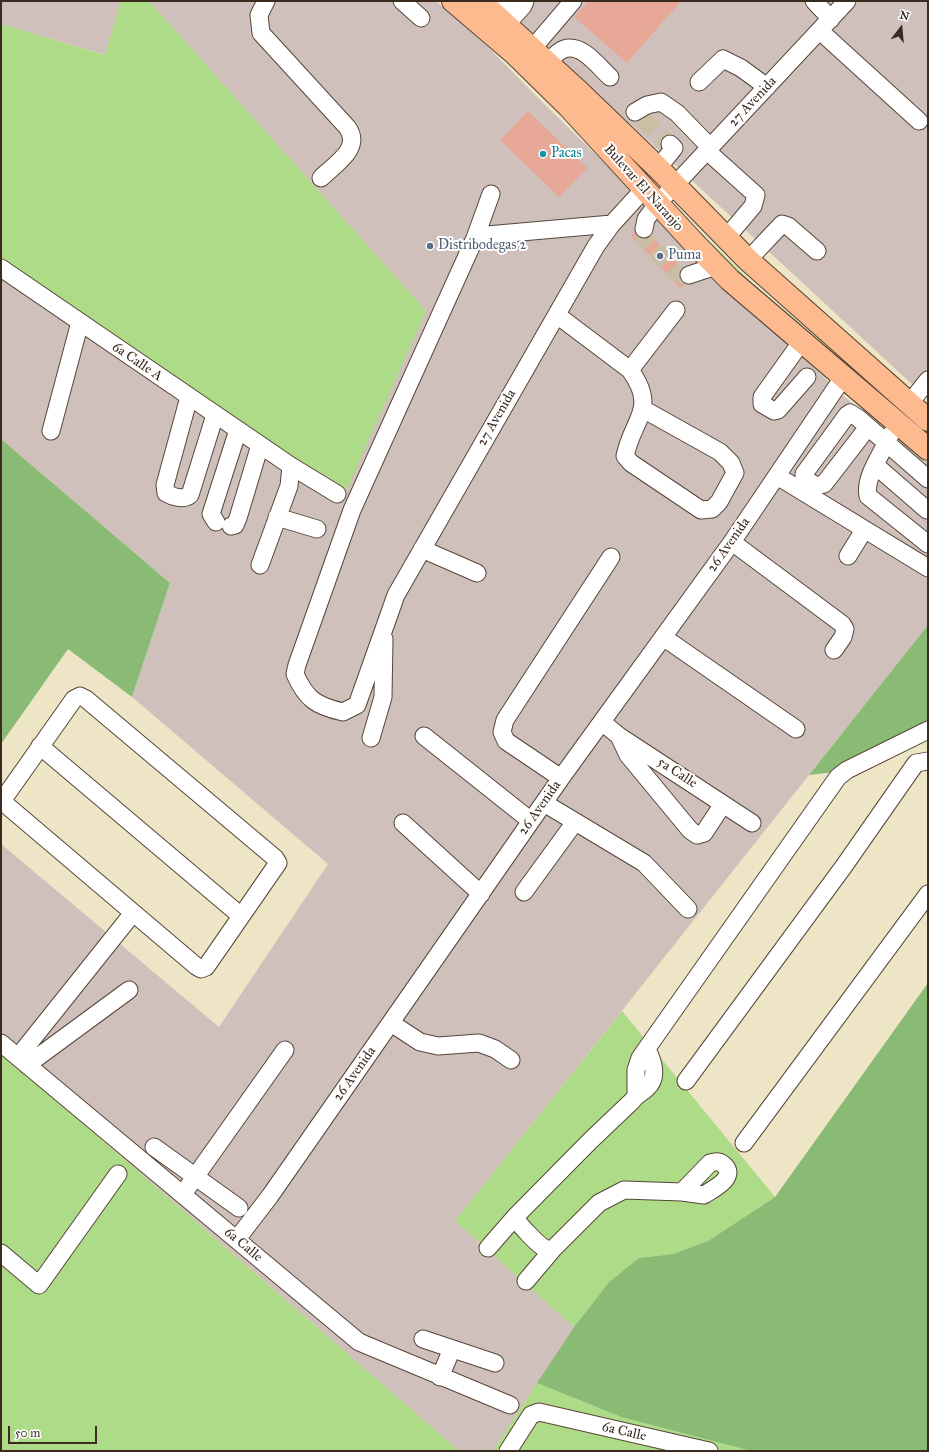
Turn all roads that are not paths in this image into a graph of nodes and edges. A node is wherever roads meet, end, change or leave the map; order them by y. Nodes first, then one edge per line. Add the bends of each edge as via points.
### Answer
1 (266, 1) edge
2 (402, 1) edge
3 (454, 1) edge
4 (525, 1) edge
5 (573, 1) edge
6 (814, 1) edge
7 (847, 1) edge
8 (497, 10) edge
9 (421, 18) dead end
10 (826, 25) junction
11 (540, 56) junction
12 (610, 77) dead end
13 (699, 82) dead end
14 (767, 87) junction
15 (608, 121) junction
16 (919, 121) dead end
17 (692, 128) junction
18 (709, 149) junction
19 (658, 168) junction
20 (321, 178) dead end
21 (674, 186) junction
22 (491, 194) dead end
23 (651, 196) junction
24 (612, 224) junction
25 (644, 229) tunnel mouth
26 (475, 238) junction
27 (726, 238) junction
28 (817, 251) dead end
29 (748, 260) junction
30 (716, 266) junction
31 (1, 268) edge
32 (689, 275) tunnel mouth
33 (676, 310) dead end
34 (557, 315) junction
35 (80, 322) junction
36 (802, 341) junction
37 (630, 370) junction
38 (844, 376) junction
39 (807, 377) dead end
40 (928, 380) edge
41 (189, 397) junction
42 (828, 400) junction
43 (909, 404) junction
44 (643, 409) junction
45 (215, 414) junction
46 (847, 415) junction
47 (928, 420) edge
48 (898, 423) junction
49 (868, 427) junction
50 (238, 430) junction
51 (51, 431) dead end
52 (886, 444) junction
53 (267, 450) junction
54 (928, 450) edge
55 (875, 465) junction
56 (291, 466) junction
57 (777, 476) junction
58 (928, 479) edge
59 (336, 494) dead end
60 (927, 510) edge
61 (277, 517) junction
62 (317, 529) dead end
63 (864, 530) junction
64 (732, 542) junction
65 (928, 544) edge
66 (422, 549) junction
67 (848, 556) dead end
68 (611, 557) dead end
69 (260, 565) dead end
70 (928, 568) edge
71 (477, 573) dead end
72 (383, 631) junction
73 (663, 637) junction
74 (834, 650) dead end
75 (602, 722) junction
76 (796, 729) dead end
77 (928, 730) edge
78 (424, 736) dead end
79 (619, 736) junction
80 (371, 738) dead end
81 (40, 746) junction
82 (928, 761) edge
83 (562, 778) junction
84 (544, 803) junction
85 (723, 804) junction
86 (531, 821) junction
87 (575, 822) junction
88 (403, 823) dead end
89 (752, 824) dead end
90 (524, 892) dead end
91 (481, 894) junction
92 (928, 894) edge
93 (688, 909) dead end
94 (133, 913) junction
95 (241, 916) junction
96 (129, 990) dead end
97 (391, 1023) junction
98 (1, 1043) edge
99 (285, 1050) dead end
100 (511, 1060) dead end
101 (23, 1061) junction
102 (686, 1081) dead end
103 (744, 1143) dead end
104 (154, 1147) dead end
105 (118, 1174) dead end
106 (195, 1177) junction
107 (682, 1192) dead end
108 (183, 1194) junction
109 (240, 1208) dead end
110 (515, 1217) junction
111 (237, 1239) junction
112 (488, 1248) dead end
113 (553, 1249) junction
114 (1, 1253) edge
115 (526, 1281) dead end
116 (423, 1339) dead end
117 (452, 1349) junction
118 (496, 1363) dead end
119 (440, 1376) junction
120 (510, 1405) dead end
121 (508, 1451) edge
122 (710, 1451) edge

1 - 20 street via 259,15 261,33 347,127 352,136 351,149
2 - 9 street
3 - 23 main road, Bulevar El Naranjo via 515,54 569,107
4 - 8 street via 523,6
5 - 11 street
6 - 10 street
7 - 10 street, 27 Avenida
8 - 11 main road, Bulevar El Naranjo
10 - 14 street, 27 Avenida
10 - 16 street
11 - 12 street via 576,48
11 - 15 main road, Bulevar El Naranjo
13 - 14 street via 723,59 746,71
14 - 18 street, 27 Avenida
15 - 17 street via 639,116 647,105 661,102 669,106
15 - 19 main road, Bulevar El Naranjo
17 - 18 street
17 - 19 street via 672,146
18 - 21 street, 27 Avenida
18 - 27 street via 756,195 753,206
19 - 21 main road, Bulevar El Naranjo
21 - 23 street, 27 Avenida
21 - 27 main road, Bulevar El Naranjo
22 - 26 street, 27 Avenida
23 - 24 street, 27 Avenida
23 - 25 street
23 - 30 main road, Bulevar El Naranjo
24 - 26 street
24 - 34 street, 27 Avenida via 596,246
26 - 72 street, 27 Avenida via 352,510 295,674 305,694 326,708 343,712 357,705
27 - 29 main road, Bulevar El Naranjo
28 - 29 street via 788,226 782,224
29 - 43 main road, Bulevar El Naranjo
30 - 32 street
30 - 36 main road, Bulevar El Naranjo
31 - 35 street, 6a Calle A
33 - 37 street
34 - 37 street
34 - 66 street, 27 Avenida
35 - 41 street, 6a Calle A
35 - 51 street
36 - 38 main road, Bulevar El Naranjo
36 - 39 street via 762,397 762,404 774,411 778,410
37 - 44 street via 644,396
38 - 42 street, 26 Avenida
38 - 48 main road, Bulevar El Naranjo
40 - 43 street
41 - 45 street, 6a Calle A
41 - 45 street via 165,486 168,495 182,498 190,495
42 - 46 street
42 - 57 street, 26 Avenida
43 - 47 main road, Bulevar El Naranjo
44 - 44 street via 625,456 631,463 701,510 712,509 719,502 735,473 731,463 720,452
45 - 50 street, 6a Calle A
46 - 49 street via 855,415
46 - 49 street via 804,474 804,478 816,486 824,484
48 - 52 street
48 - 54 main road, Bulevar El Naranjo
49 - 52 street
50 - 53 street, 6a Calle A
50 - 53 street via 211,514 224,524 235,524
52 - 55 street
52 - 58 street
53 - 56 street, 6a Calle A
55 - 60 street
55 - 65 street via 867,489 868,496
56 - 59 street, 6a Calle A
56 - 61 street via 289,486
57 - 63 street
57 - 64 street, 26 Avenida
61 - 62 street
61 - 69 street
63 - 67 street
63 - 70 street
64 - 73 street, 26 Avenida
64 - 74 street via 842,624 845,628 843,637
66 - 71 street
66 - 72 street, 27 Avenida via 396,595
68 - 83 street via 505,720 502,732 506,741
72 - 80 street via 383,697
73 - 75 street, 26 Avenida
73 - 76 street
75 - 79 street, 5a Calle
75 - 83 street, 26 Avenida
77 - 110 street via 847,770 838,778 647,1049 654,1069 648,1088 636,1095
78 - 86 street
79 - 85 street, 5a Calle
79 - 85 street via 628,755 697,835 704,832
81 - 94 street via 4,798 4,803
81 - 95 street
81 - 95 street via 74,699 80,696 275,858 277,868
82 - 102 street via 916,763 844,866
83 - 84 street, 26 Avenida
84 - 86 street, 26 Avenida
84 - 87 street
85 - 89 street, 5a Calle
86 - 91 street, 26 Avenida
87 - 90 street
87 - 93 street via 644,863
88 - 91 street
91 - 97 street, 26 Avenida
92 - 103 street
94 - 95 street via 201,969 206,967
94 - 101 street
96 - 101 street
97 - 100 street via 420,1042 438,1046 479,1043 495,1049
97 - 111 street, 26 Avenida
98 - 101 street, 6a Calle
99 - 106 street
101 - 108 street, 6a Calle
104 - 106 street
105 - 114 street via 39,1285
106 - 108 street
106 - 109 street
107 - 113 street via 624,1190 617,1193 599,1203
108 - 111 street, 6a Calle
110 - 112 street
110 - 113 street via 541,1245 546,1249
111 - 119 street, 6a Calle via 359,1342
113 - 115 street
116 - 117 street
117 - 118 street
117 - 119 street
119 - 120 street, 6a Calle
121 - 122 street, 6a Calle via 531,1415 539,1412

